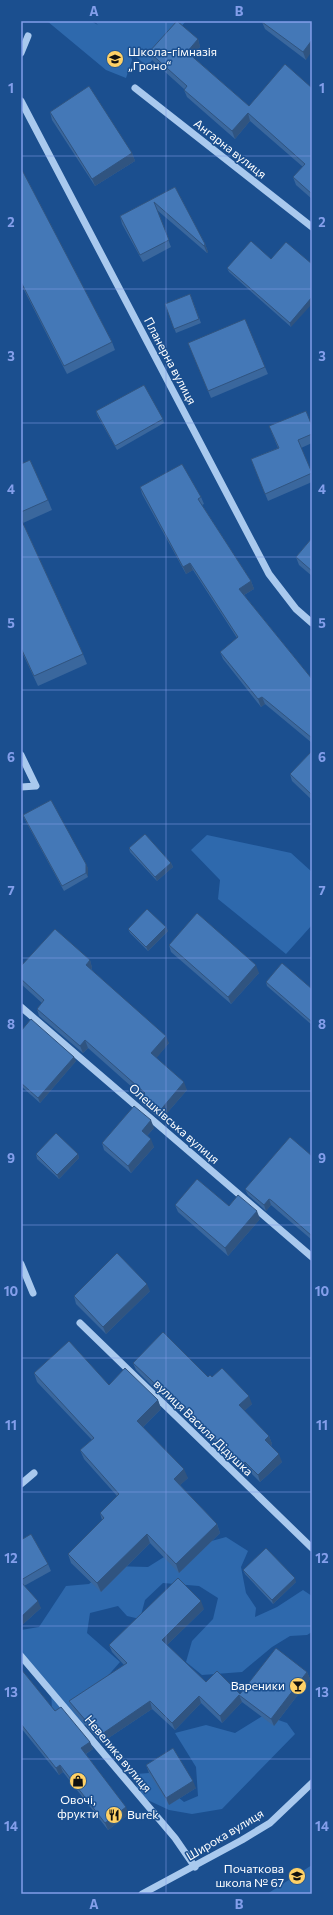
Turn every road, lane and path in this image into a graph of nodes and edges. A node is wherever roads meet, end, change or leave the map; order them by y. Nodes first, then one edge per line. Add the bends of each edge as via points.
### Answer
1 (28, 36) dead end
2 (21, 54) edge
3 (135, 88) dead end
4 (21, 101) edge
5 (312, 226) edge
6 (312, 623) edge
7 (21, 755) edge
8 (21, 788) edge
9 (21, 1007) edge
10 (312, 1257) edge
11 (21, 1264) edge
12 (33, 1293) dead end
13 (80, 1324) dead end
14 (34, 1473) dead end
15 (21, 1484) edge
16 (312, 1548) edge
17 (21, 1656) edge
18 (312, 1784) edge
19 (195, 1867) junction
20 (142, 1894) edge

1 - 2 street
3 - 5 street, Ангарна вулиця
4 - 6 street, Планерна вулиця via 269,574 296,609
7 - 8 street via 36,786
9 - 10 street, Олешківська вулиця
11 - 12 street
13 - 16 street, вулиця Василя Дідушка
14 - 15 street
17 - 19 street, Невелика вулиця via 175,1838
18 - 19 street, Широка вулиця via 270,1822
19 - 20 street, Широка вулиця

